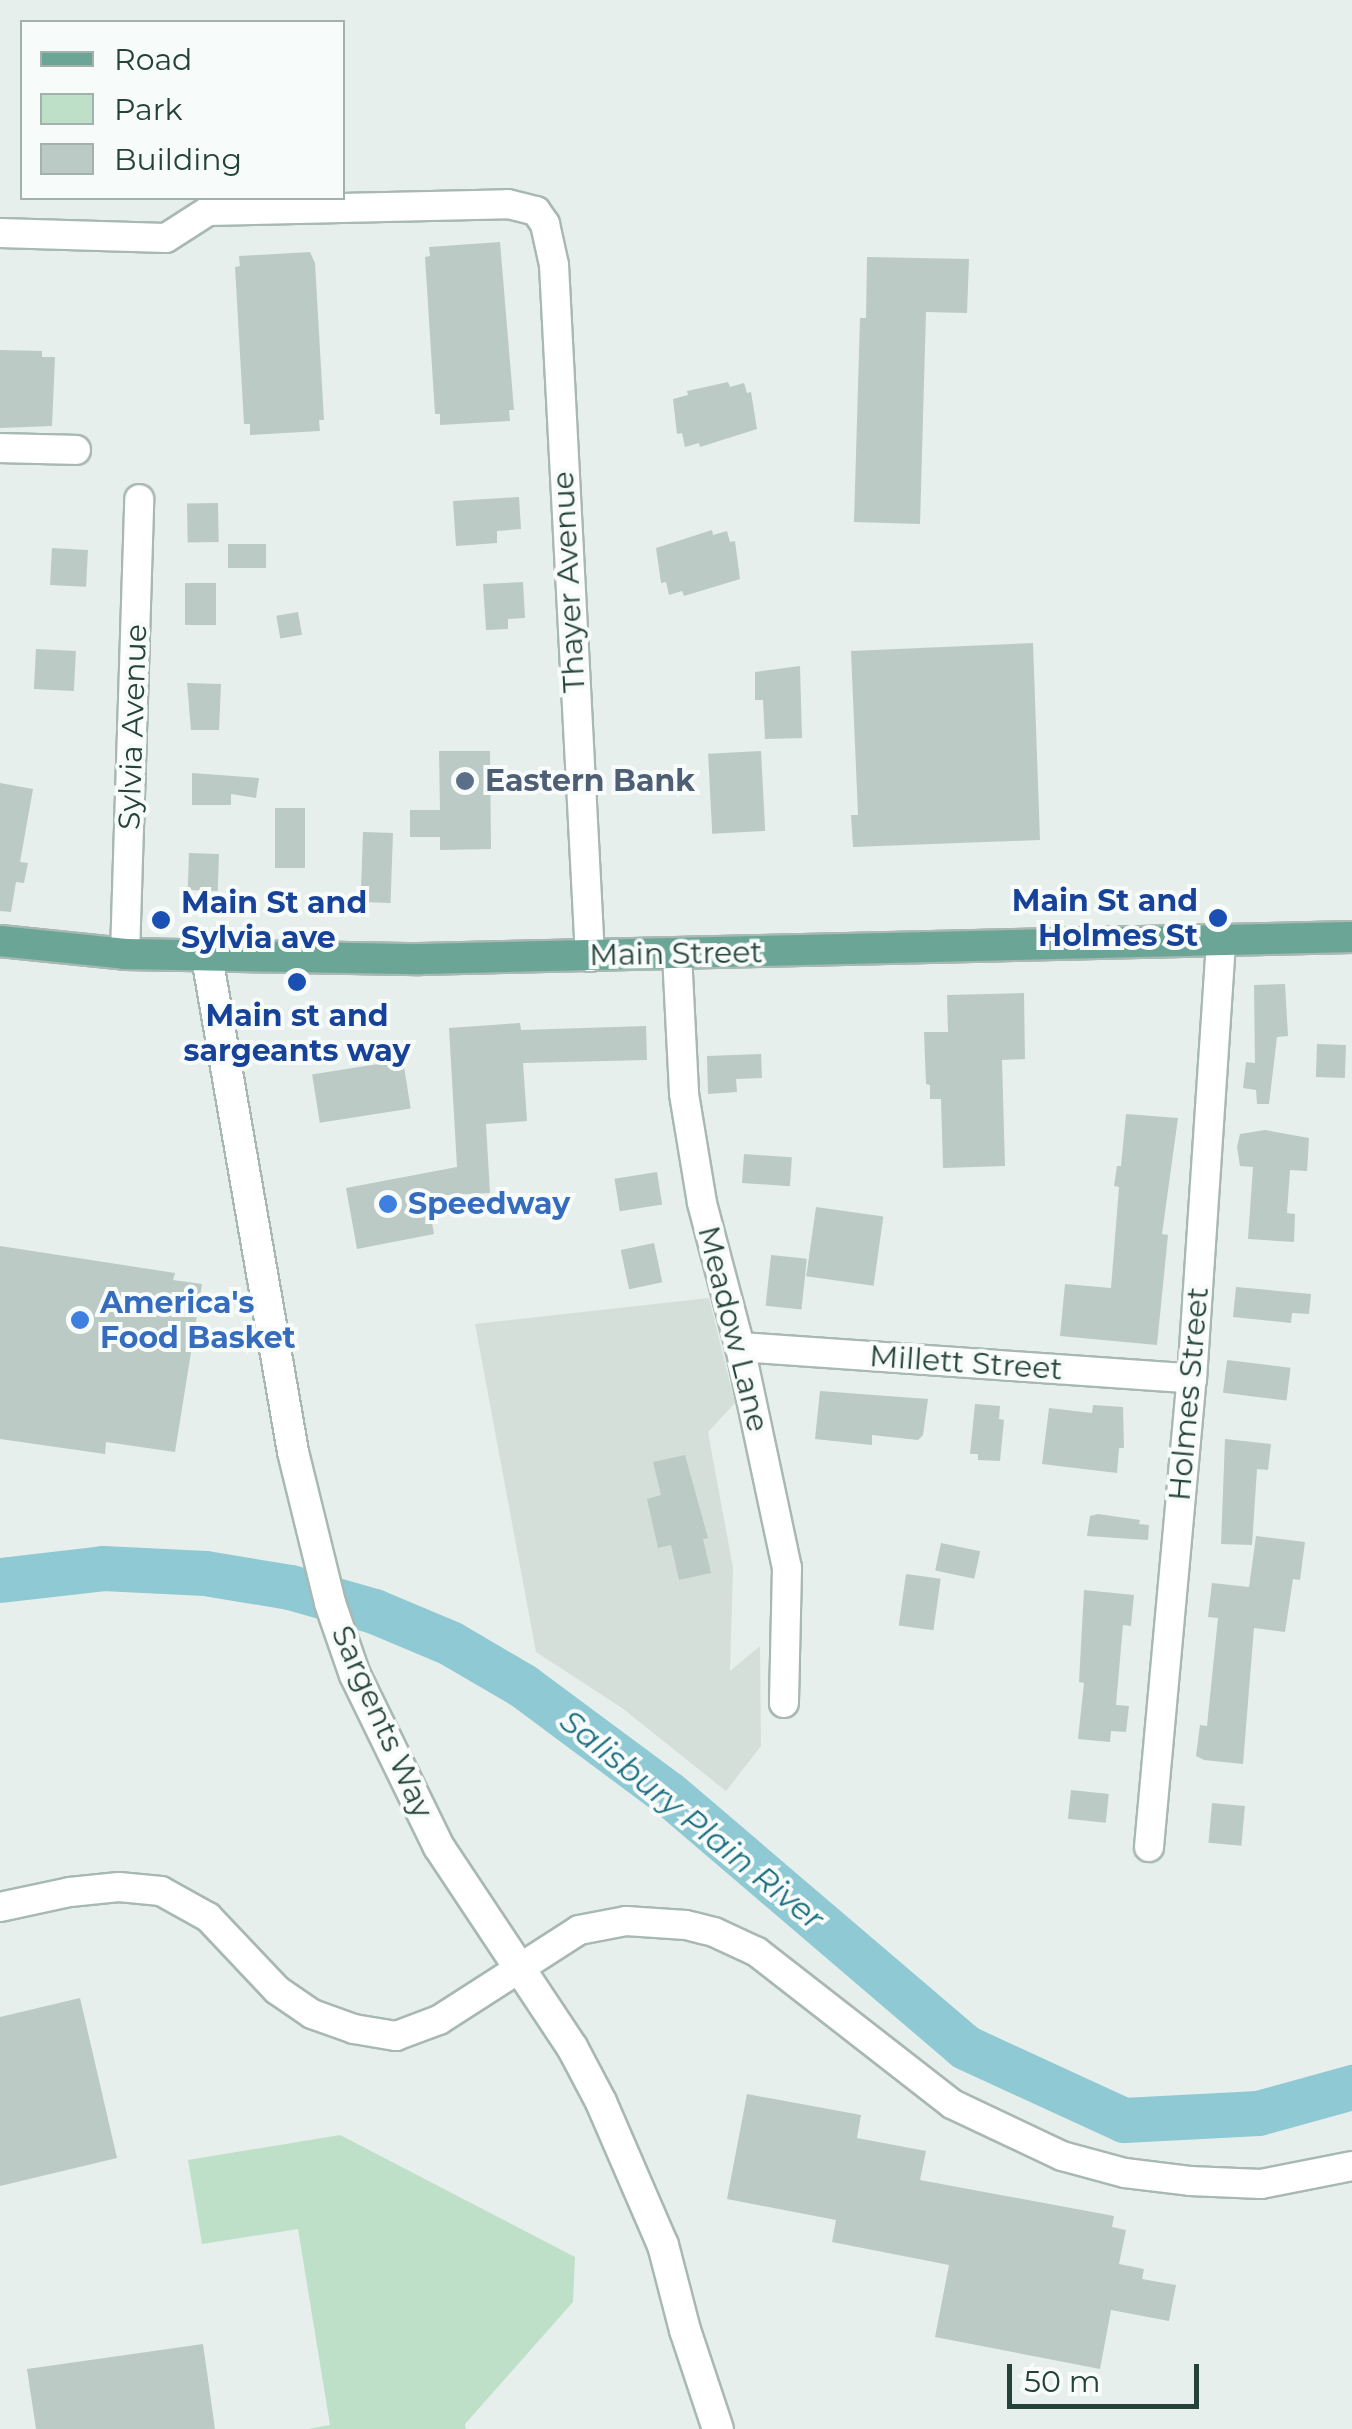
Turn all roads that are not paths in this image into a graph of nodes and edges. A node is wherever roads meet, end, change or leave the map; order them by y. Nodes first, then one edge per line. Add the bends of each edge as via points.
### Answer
1 (0, 234) edge
2 (0, 448) edge
3 (76, 450) dead end
4 (139, 500) dead end
5 (1352, 937) edge
6 (0, 940) edge
7 (1222, 940) junction
8 (125, 954) junction
9 (677, 954) junction
10 (590, 957) junction
11 (207, 958) junction
12 (740, 1348) junction
13 (1192, 1380) junction
14 (784, 1702) dead end
15 (1148, 1847) dead end
16 (0, 1908) edge
17 (519, 1968) junction
18 (1352, 2166) edge
19 (718, 2429) edge

1 - 10 street, Thayer Avenue via 166,238 208,211 508,204 536,211 554,265
2 - 3 street
4 - 8 street, Sylvia Avenue
5 - 7 main road, Main Street
6 - 8 main road, Main Street
7 - 9 main road, Main Street
7 - 13 street, Holmes Street
8 - 11 main road, Main Street
9 - 10 main road, Main Street
9 - 12 street, Meadow Lane via 684,1094 702,1203
10 - 11 main road, Main Street
11 - 17 main road, Sargents Way via 311,1532 355,1675 439,1847
12 - 13 street, Millett Street
12 - 14 street, Meadow Lane via 786,1568
13 - 15 street, Holmes Street
16 - 17 street via 70,1892 161,1891 208,1916 278,1990 312,2014 396,2036 439,2020
17 - 18 street via 579,1930 626,1921 700,1928 779,1967 952,2104 1062,2156 1124,2172 1261,2184
17 - 19 main road, Sargents Way via 572,2047 630,2163 663,2245

